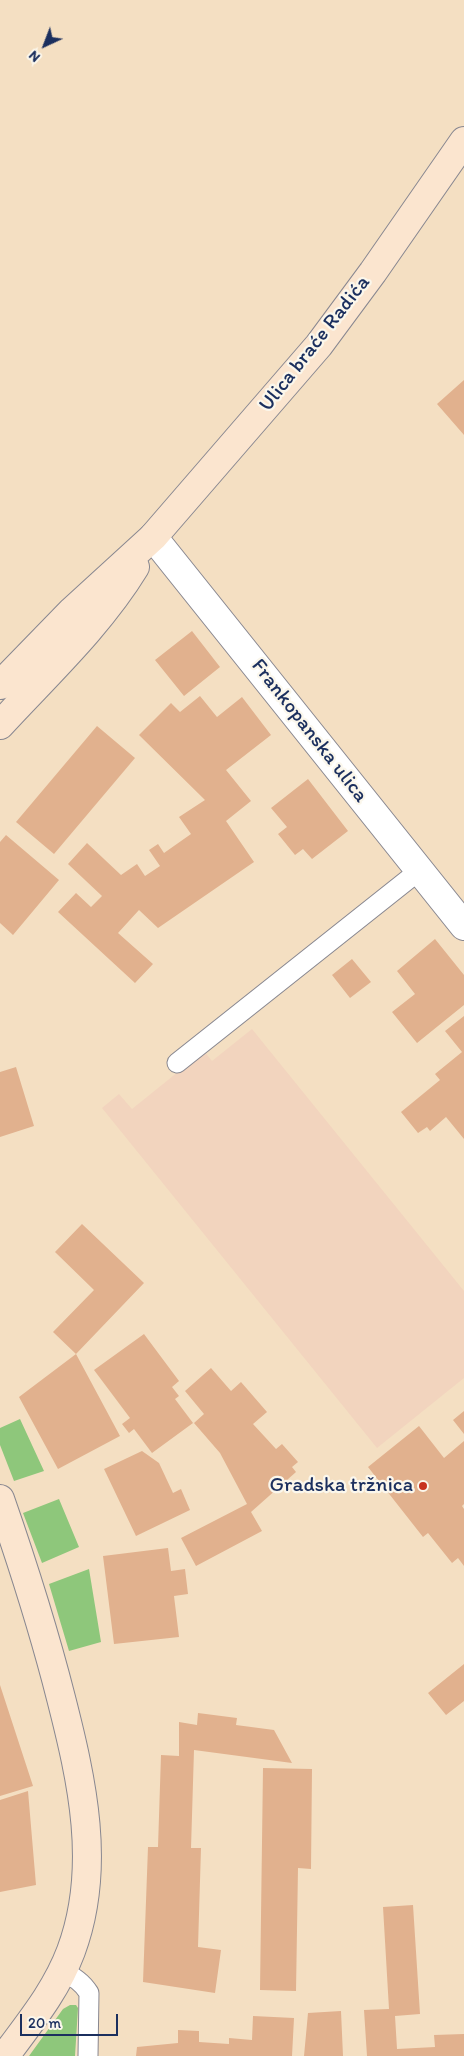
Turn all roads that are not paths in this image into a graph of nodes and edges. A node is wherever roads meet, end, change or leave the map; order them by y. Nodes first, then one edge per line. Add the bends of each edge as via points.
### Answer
1 (464, 141) edge
2 (153, 536) junction
3 (0, 685) edge
4 (0, 725) edge
5 (420, 870) junction
6 (464, 926) edge
7 (177, 1063) dead end
8 (0, 1499) edge
9 (63, 1972) junction
10 (5, 2056) edge
11 (88, 2056) edge

1 - 2 main road, Ulica braće Radića via 320,345
2 - 3 main road, Ulica braće Radića via 72,611
2 - 4 main road, Ulica braće Radića via 119,592 92,626
2 - 5 street, Frankopanska ulica
5 - 6 street, Frankopanska ulica
5 - 7 lane
8 - 9 main road via 47,1644 79,1770 84,1806 87,1833 83,1910
9 - 10 main road via 45,2004
9 - 11 lane via 74,1977 89,1992

